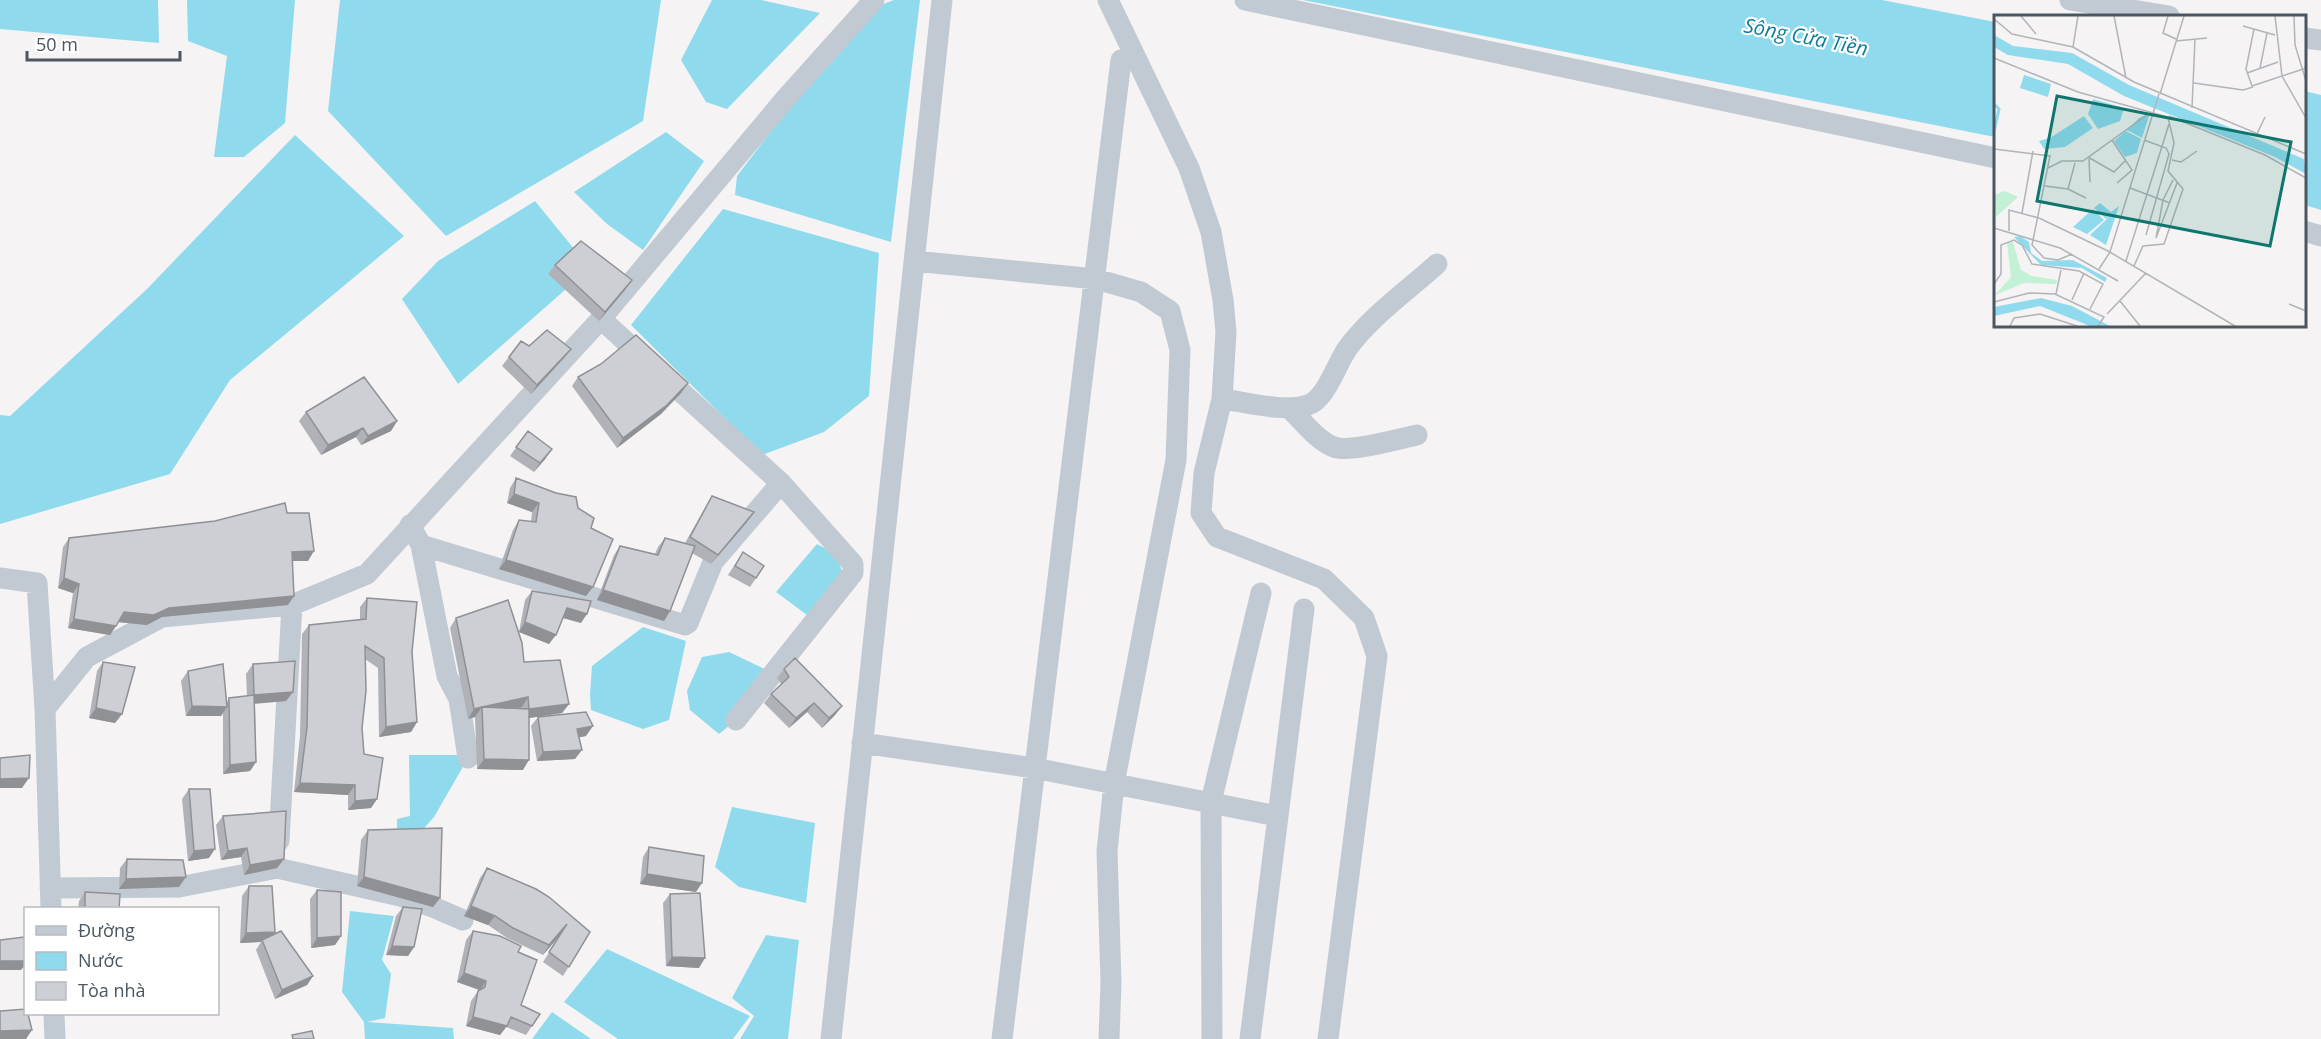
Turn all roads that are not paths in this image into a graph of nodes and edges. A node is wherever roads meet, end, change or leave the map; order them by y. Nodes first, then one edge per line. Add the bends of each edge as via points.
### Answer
1 (874, 0) edge
2 (942, 0) edge
3 (1108, 0) edge
4 (1245, 0) edge
5 (2070, 0) edge
6 (2163, 15) edge
7 (2306, 38) edge
8 (2321, 40) edge
9 (1121, 60) dead end
10 (1994, 158) edge
11 (2306, 232) edge
12 (2321, 236) edge
13 (914, 261) junction
14 (1437, 264) dead end
15 (1096, 279) junction
16 (601, 319) junction
17 (1222, 399) junction
18 (1289, 408) junction
19 (1417, 435) dead end
20 (781, 483) junction
21 (410, 525) junction
22 (421, 545) junction
23 (0, 578) edge
24 (1261, 592) dead end
25 (292, 604) junction
26 (1304, 609) dead end
27 (45, 709) junction
28 (736, 720) dead end
29 (862, 743) junction
30 (468, 758) dead end
31 (1034, 768) junction
32 (1114, 784) junction
33 (1211, 802) junction
34 (1277, 816) junction
35 (277, 868) junction
36 (50, 898) edge
37 (463, 920) dead end
38 (54, 1015) edge
39 (55, 1039) edge
40 (831, 1039) edge
41 (1002, 1039) edge
42 (1109, 1039) edge
43 (1212, 1039) edge
44 (1250, 1039) edge
45 (1328, 1039) edge

1 - 16 street via 786,98
2 - 13 street
3 - 17 street via 1189,168 1211,232 1225,315
4 - 10 street
5 - 6 street
7 - 8 street
9 - 15 street
11 - 12 street
13 - 15 street
13 - 29 street
14 - 18 street via 1360,334 1316,401
15 - 31 street
15 - 32 street via 1141,292 1170,311 1180,350 1176,460
16 - 20 street
16 - 21 street
17 - 18 street
17 - 45 street via 1204,473 1201,513 1217,537 1324,579 1364,618 1377,656
18 - 19 street via 1334,448 1349,449
20 - 22 street via 713,562 685,626
20 - 28 street via 854,568
21 - 22 street
21 - 25 street via 367,574
22 - 30 street via 447,676 459,699
23 - 27 street via 37,583
24 - 33 street
25 - 27 street via 162,617 87,657
25 - 35 street
26 - 34 street
27 - 36 street
29 - 31 street
29 - 40 street
31 - 32 street
31 - 41 street
32 - 33 street
32 - 42 street via 1107,851
33 - 34 street
33 - 43 street
34 - 44 street
35 - 36 street via 179,887
35 - 37 street via 400,896
38 - 39 street

